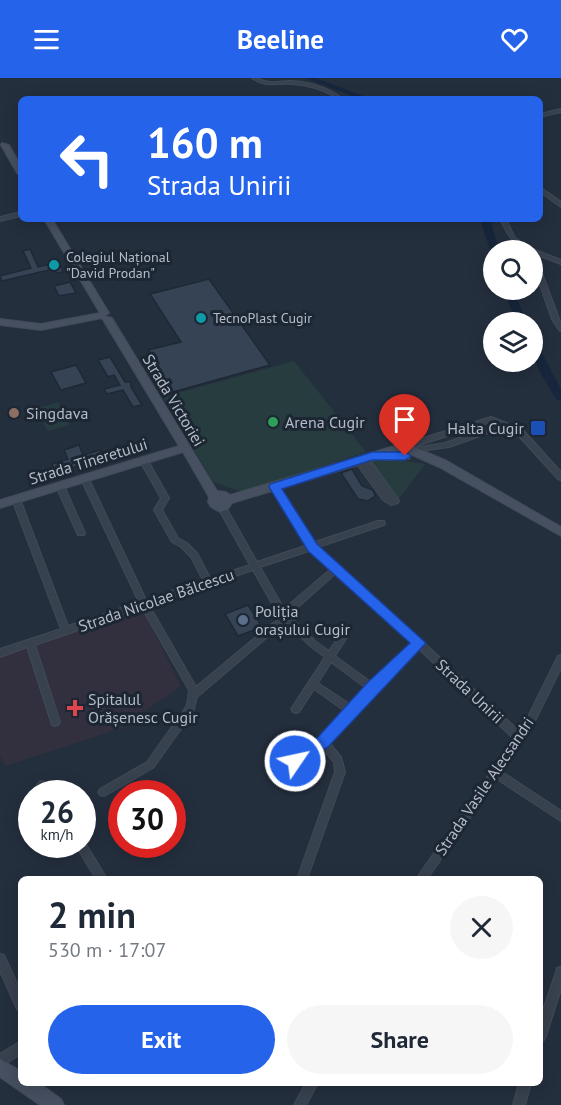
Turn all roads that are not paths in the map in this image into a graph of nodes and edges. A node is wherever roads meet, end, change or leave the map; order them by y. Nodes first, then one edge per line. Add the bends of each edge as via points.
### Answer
1 (254, 78) edge
2 (337, 96) edge
3 (561, 110) edge
4 (543, 115) edge
5 (2, 142) edge
6 (18, 168) edge
7 (543, 191) edge
8 (561, 205) edge
9 (18, 215) edge
10 (0, 219) edge
11 (50, 222) edge
12 (504, 222) edge
13 (515, 240) edge
14 (543, 255) edge
15 (559, 259) edge
16 (543, 262) edge
17 (543, 284) edge
18 (104, 316) junction
19 (0, 322) edge
20 (561, 329) edge
21 (185, 448) junction
22 (408, 451) junction
23 (364, 458) junction
24 (144, 461) junction
25 (561, 477) edge
26 (85, 479) junction
27 (60, 486) junction
28 (275, 487) junction
29 (390, 497) dead end
30 (16, 499) junction
31 (222, 501) junction
32 (0, 504) edge
33 (381, 523) dead end
34 (561, 532) edge
35 (81, 533) dead end
36 (313, 548) junction
37 (255, 567) junction
38 (336, 569) junction
39 (208, 582) junction
40 (144, 604) junction
41 (285, 617) junction
42 (66, 631) junction
43 (344, 637) dead end
44 (419, 643) junction
45 (30, 644) junction
46 (0, 653) edge
47 (330, 657) junction
48 (561, 659) edge
49 (314, 685) junction
50 (372, 688) junction
51 (193, 692) junction
52 (296, 709) dead end
53 (351, 710) junction
54 (55, 722) dead end
55 (520, 738) junction
56 (323, 742) junction
57 (281, 770) dead end
58 (496, 772) junction
59 (103, 792) dead end
60 (561, 818) edge
61 (89, 858) edge
62 (100, 876) edge
63 (303, 876) edge
64 (423, 876) edge
65 (0, 959) edge
66 (561, 972) edge
67 (18, 998) edge
68 (543, 1027) edge
69 (18, 1049) edge
70 (0, 1061) edge
71 (0, 1067) edge
72 (18, 1079) edge
73 (28, 1086) edge
74 (310, 1086) edge
75 (524, 1086) edge
76 (55, 1105) edge
77 (300, 1105) edge
78 (519, 1105) edge

1 - 2 street via 268,86 291,82 311,85
3 - 4 street
5 - 6 main road
7 - 8 street
9 - 10 street
11 - 18 main road, Strada Victoriei
12 - 13 street
14 - 15 street
15 - 16 street
17 - 20 street
18 - 19 main road via 41,327
18 - 21 main road, Strada Victoriei
21 - 24 main road, Strada Tineretului
21 - 31 main road, Strada Victoriei
22 - 23 main road
22 - 25 street via 446,445 497,428 498,423 519,431
22 - 34 main road via 440,462
23 - 28 main road
23 - 29 street
24 - 26 main road, Strada Tineretului
24 - 39 street via 165,498 158,510 175,540 194,555
26 - 27 main road, Strada Tineretului
26 - 40 street
27 - 30 main road, Strada Tineretului
27 - 35 street
28 - 31 main road
28 - 36 street, Strada Unirii
30 - 32 main road, Strada Tineretului
30 - 42 street
31 - 37 street, Strada Victoriei
33 - 36 street, Strada Nicolae Bălcescu
36 - 37 street, Strada Nicolae Bălcescu
36 - 38 street, Strada Unirii
37 - 39 street, Strada Nicolae Bălcescu
37 - 41 street, Strada Victoriei
38 - 41 street
38 - 44 street, Strada Unirii
39 - 40 street, Strada Nicolae Bălcescu
40 - 42 street, Strada Nicolae Bălcescu
40 - 51 street
41 - 47 street, Strada Victoriei
41 - 51 street
42 - 45 street, Strada Nicolae Bălcescu
43 - 47 street
44 - 50 street
44 - 55 street, Strada Unirii
45 - 46 street, Strada Nicolae Bălcescu
45 - 54 street
47 - 49 street
47 - 50 street, Strada Victoriei
48 - 55 street, Strada Vasile Alecsandri
49 - 52 street
49 - 53 street
50 - 53 street
51 - 59 street via 190,709 150,765
53 - 56 street
55 - 58 street, Strada Vasile Alecsandri
56 - 57 street
56 - 63 street via 338,760 340,772
58 - 60 street
58 - 64 street, Strada Vasile Alecsandri
61 - 62 street
65 - 67 street
66 - 68 street
69 - 70 street
71 - 72 main road
73 - 76 main road
74 - 77 street
75 - 78 street

